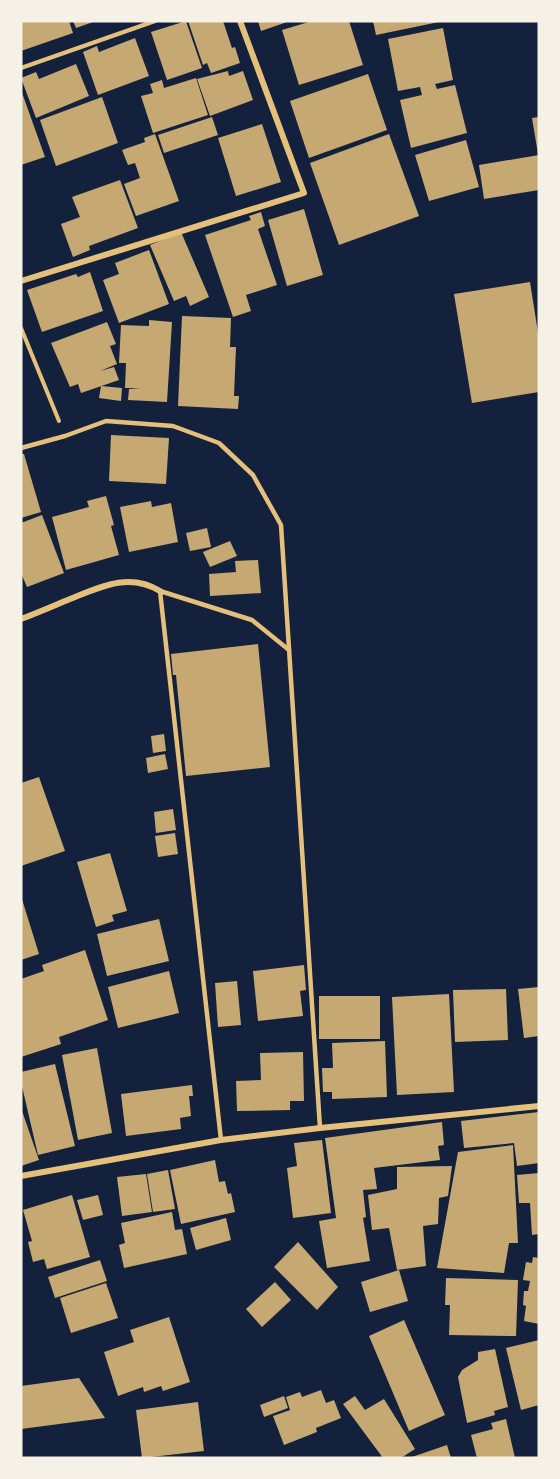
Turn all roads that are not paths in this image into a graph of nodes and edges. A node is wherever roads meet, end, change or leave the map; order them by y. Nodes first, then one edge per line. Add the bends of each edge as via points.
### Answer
1 (155, 21) edge
2 (240, 21) edge
3 (21, 68) edge
4 (21, 281) edge
5 (21, 448) edge
6 (160, 591) junction
7 (21, 620) edge
8 (289, 650) junction
9 (539, 1106) edge
10 (320, 1128) junction
11 (221, 1140) junction
12 (21, 1176) edge

1 - 3 lane
2 - 4 street via 304,193
5 - 8 lane via 106,421 173,426 219,442 253,475 281,525
6 - 7 street via 135,582 108,583
6 - 8 lane via 252,620
6 - 11 lane
8 - 10 lane
9 - 10 street
10 - 11 street
11 - 12 street

